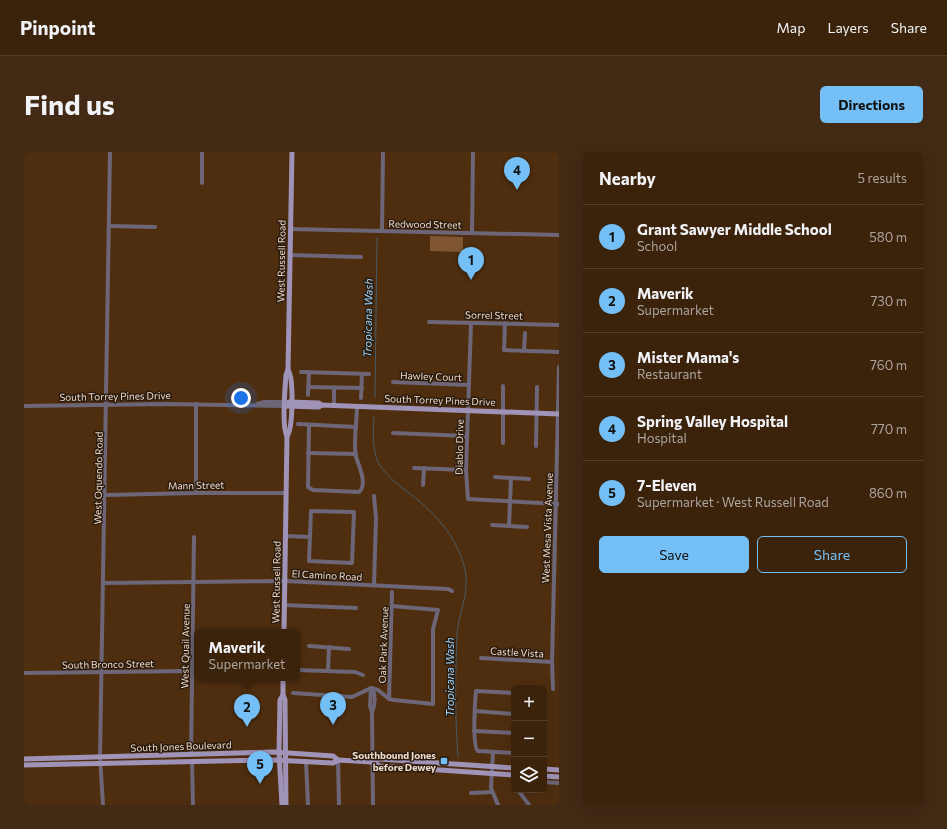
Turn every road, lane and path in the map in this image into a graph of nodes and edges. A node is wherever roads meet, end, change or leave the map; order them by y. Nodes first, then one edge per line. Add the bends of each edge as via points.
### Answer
1 (110, 152) edge
2 (202, 152) edge
3 (292, 152) edge
4 (383, 152) edge
5 (473, 152) edge
6 (202, 183) dead end
7 (109, 226) junction
8 (155, 227) dead end
9 (290, 229) junction
10 (382, 231) junction
11 (472, 232) junction
12 (559, 235) edge
13 (290, 255) junction
14 (361, 257) dead end
15 (429, 322) dead end
16 (471, 323) junction
17 (505, 323) junction
18 (559, 325) edge
19 (525, 333) dead end
20 (524, 351) junction
21 (559, 352) edge
22 (559, 367) edge
23 (288, 370) junction
24 (301, 372) dead end
25 (309, 372) junction
26 (362, 374) junction
27 (369, 374) dead end
28 (394, 382) dead end
29 (469, 385) junction
30 (503, 386) dead end
31 (308, 387) junction
32 (537, 387) dead end
33 (334, 388) junction
34 (362, 388) junction
35 (308, 395) dead end
36 (361, 398) dead end
37 (196, 404) junction
38 (285, 404) junction
39 (291, 404) junction
40 (107, 405) junction
41 (24, 406) edge
42 (334, 406) junction
43 (357, 406) junction
44 (468, 410) junction
45 (503, 412) junction
46 (536, 413) junction
47 (558, 414) edge
48 (298, 424) dead end
49 (309, 425) junction
50 (356, 427) junction
51 (394, 433) dead end
52 (287, 436) junction
53 (467, 436) junction
54 (503, 444) dead end
55 (536, 446) dead end
56 (308, 453) junction
57 (356, 454) junction
58 (414, 468) dead end
59 (424, 468) junction
60 (466, 470) junction
61 (495, 477) dead end
62 (511, 478) junction
63 (529, 479) dead end
64 (423, 485) dead end
65 (196, 493) junction
66 (286, 493) junction
67 (105, 495) junction
68 (374, 496) dead end
69 (510, 502) junction
70 (558, 504) edge
71 (492, 525) dead end
72 (510, 526) junction
73 (527, 527) dead end
74 (286, 536) junction
75 (194, 537) dead end
76 (310, 537) junction
77 (557, 571) edge
78 (285, 581) junction
79 (194, 582) junction
80 (104, 583) junction
81 (374, 585) junction
82 (452, 591) dead end
83 (392, 592) dead end
84 (554, 594) junction
85 (559, 594) edge
86 (284, 604) junction
87 (392, 606) junction
88 (356, 608) dead end
89 (284, 629) edge
90 (309, 646) dead end
91 (329, 647) junction
92 (349, 649) dead end
93 (481, 658) dead end
94 (552, 662) junction
95 (300, 670) edge
96 (192, 671) junction
97 (328, 671) junction
98 (103, 672) junction
99 (24, 673) edge
100 (363, 676) dead end
101 (283, 681) edge
102 (372, 688) junction
103 (553, 689) dead end
104 (293, 693) dead end
105 (511, 693) edge
106 (283, 694) junction
107 (389, 699) junction
108 (475, 711) junction
109 (511, 714) edge
110 (474, 731) junction
111 (511, 733) edge
112 (279, 752) junction
113 (493, 752) junction
114 (285, 753) junction
115 (511, 753) edge
116 (191, 755) junction
117 (100, 757) junction
118 (24, 759) edge
119 (282, 760) junction
120 (338, 760) junction
121 (306, 761) junction
122 (192, 762) junction
123 (372, 762) junction
124 (442, 763) junction
125 (101, 764) junction
126 (24, 765) edge
127 (491, 766) junction
128 (511, 768) edge
129 (424, 769) junction
130 (547, 769) edge
131 (559, 770) edge
132 (491, 773) junction
133 (511, 774) edge
134 (547, 776) edge
135 (559, 777) edge
136 (547, 782) edge
137 (559, 784) edge
138 (492, 792) junction
139 (520, 793) edge
140 (471, 794) dead end
141 (102, 805) edge
142 (193, 805) edge
143 (282, 805) edge
144 (286, 805) edge
145 (308, 805) edge
146 (339, 805) edge
147 (373, 805) edge
148 (498, 805) edge
149 (529, 805) edge

1 - 7 street, West Oquendo Road
2 - 6 street
3 - 9 main road, West Russell Road
4 - 10 street
5 - 11 street
7 - 8 street
7 - 40 street, West Oquendo Road
9 - 10 street, Redwood Street
9 - 13 main road, West Russell Road
10 - 11 street, Redwood Street
11 - 12 street, Redwood Street
13 - 14 street
13 - 23 main road, West Russell Road
15 - 16 street, Sorrel Street
16 - 17 street, Sorrel Street
16 - 29 street, Diablo Drive
17 - 18 street, Sorrel Street
17 - 20 street via 504,350
19 - 20 street
20 - 21 street
22 - 47 street, West Mesa Vista Avenue
23 - 38 main road, West Russell Road
23 - 39 main road, West Russell Road via 291,375
24 - 25 street
25 - 26 street
25 - 31 street
26 - 27 street
26 - 34 street
28 - 29 street, Hawley Court
29 - 44 street, Diablo Drive
30 - 45 street
31 - 33 street
31 - 35 street
32 - 46 street
33 - 34 street
33 - 42 street
34 - 36 street
37 - 38 street, South Torrey Pines Drive
37 - 40 street, South Torrey Pines Drive
37 - 65 street
38 - 39 main road, South Torrey Pines Drive
38 - 52 main road, West Russell Road
39 - 42 main road, South Torrey Pines Drive
39 - 52 main road, West Russell Road via 290,432
40 - 41 street, South Torrey Pines Drive
40 - 67 street, West Oquendo Road
42 - 43 main road, South Torrey Pines Drive
43 - 44 main road, South Torrey Pines Drive
43 - 50 street
44 - 45 main road, South Torrey Pines Drive
44 - 53 street, Diablo Drive
45 - 46 main road, South Torrey Pines Drive
45 - 54 street
46 - 47 main road, South Torrey Pines Drive
46 - 55 street
47 - 70 street, West Mesa Vista Avenue
48 - 49 street
49 - 50 street
49 - 56 street
50 - 57 street
51 - 53 street
52 - 66 main road, West Russell Road
53 - 60 street, Diablo Drive
56 - 57 street
56 - 57 street via 309,489 361,491 362,473
58 - 59 street
59 - 60 street
59 - 64 street
60 - 69 street, Diablo Drive via 468,499
61 - 62 street
62 - 63 street
62 - 69 street
65 - 66 street, Mann Street
65 - 67 street, Mann Street
66 - 74 main road, West Russell Road
67 - 80 street, West Oquendo Road
68 - 81 street
69 - 70 street
69 - 72 street
70 - 77 street, West Mesa Vista Avenue
71 - 72 street
72 - 73 street
74 - 76 street
74 - 78 main road, West Russell Road
75 - 79 street, West Quail Avenue
76 - 76 street via 309,561 352,563 354,512 311,511
77 - 84 street, West Mesa Vista Avenue
78 - 79 street, El Camino Road
78 - 81 street, El Camino Road
78 - 86 main road, West Russell Road
79 - 80 street, El Camino Road
79 - 96 street, West Quail Avenue
80 - 98 street, West Oquendo Road
81 - 82 street, El Camino Road
83 - 87 street, Oak Park Avenue
84 - 85 street
84 - 94 street, West Mesa Vista Avenue
86 - 88 street
86 - 89 main road, West Russell Road
87 - 107 street, Oak Park Avenue
87 - 107 street via 438,610 433,629 433,704
90 - 91 street
91 - 92 street
91 - 97 street
93 - 94 street, Castle Vista
94 - 103 street, West Mesa Vista Avenue
95 - 97 street
96 - 98 street, South Bronco Street
96 - 116 street, West Quail Avenue
97 - 100 street via 355,672
98 - 99 street, South Bronco Street
98 - 117 street, West Oquendo Road
101 - 106 main road
102 - 104 street via 352,697
102 - 107 street
102 - 123 street
105 - 108 street via 476,691
106 - 112 main road via 280,700
106 - 114 main road via 286,700
108 - 109 street
108 - 110 street
110 - 111 street
110 - 113 street via 475,749
112 - 114 main road, South Jones Boulevard
112 - 116 main road, South Jones Boulevard
112 - 119 main road
113 - 115 street
113 - 127 street
114 - 119 main road
114 - 120 main road, South Jones Boulevard via 334,756
116 - 117 main road, South Jones Boulevard
117 - 118 main road, South Jones Boulevard
117 - 125 street, West Oquendo Road
119 - 121 main road, South Jones Boulevard
119 - 122 main road, South Jones Boulevard
119 - 143 main road
119 - 144 main road
120 - 121 main road, South Jones Boulevard via 333,763
120 - 123 main road, South Jones Boulevard
120 - 146 street
121 - 145 street
122 - 125 main road, South Jones Boulevard
122 - 142 street
123 - 124 main road, South Jones Boulevard via 379,759
123 - 129 main road, South Jones Boulevard via 380,766
123 - 147 street
124 - 127 main road, South Jones Boulevard
124 - 129 main road
125 - 126 main road, South Jones Boulevard
125 - 141 street, West Oquendo Road
127 - 128 main road, South Jones Boulevard
127 - 132 street
129 - 132 main road, South Jones Boulevard
130 - 131 main road
132 - 133 main road, South Jones Boulevard
132 - 138 street
134 - 135 main road
136 - 137 street
138 - 140 street
138 - 148 street
139 - 149 street

